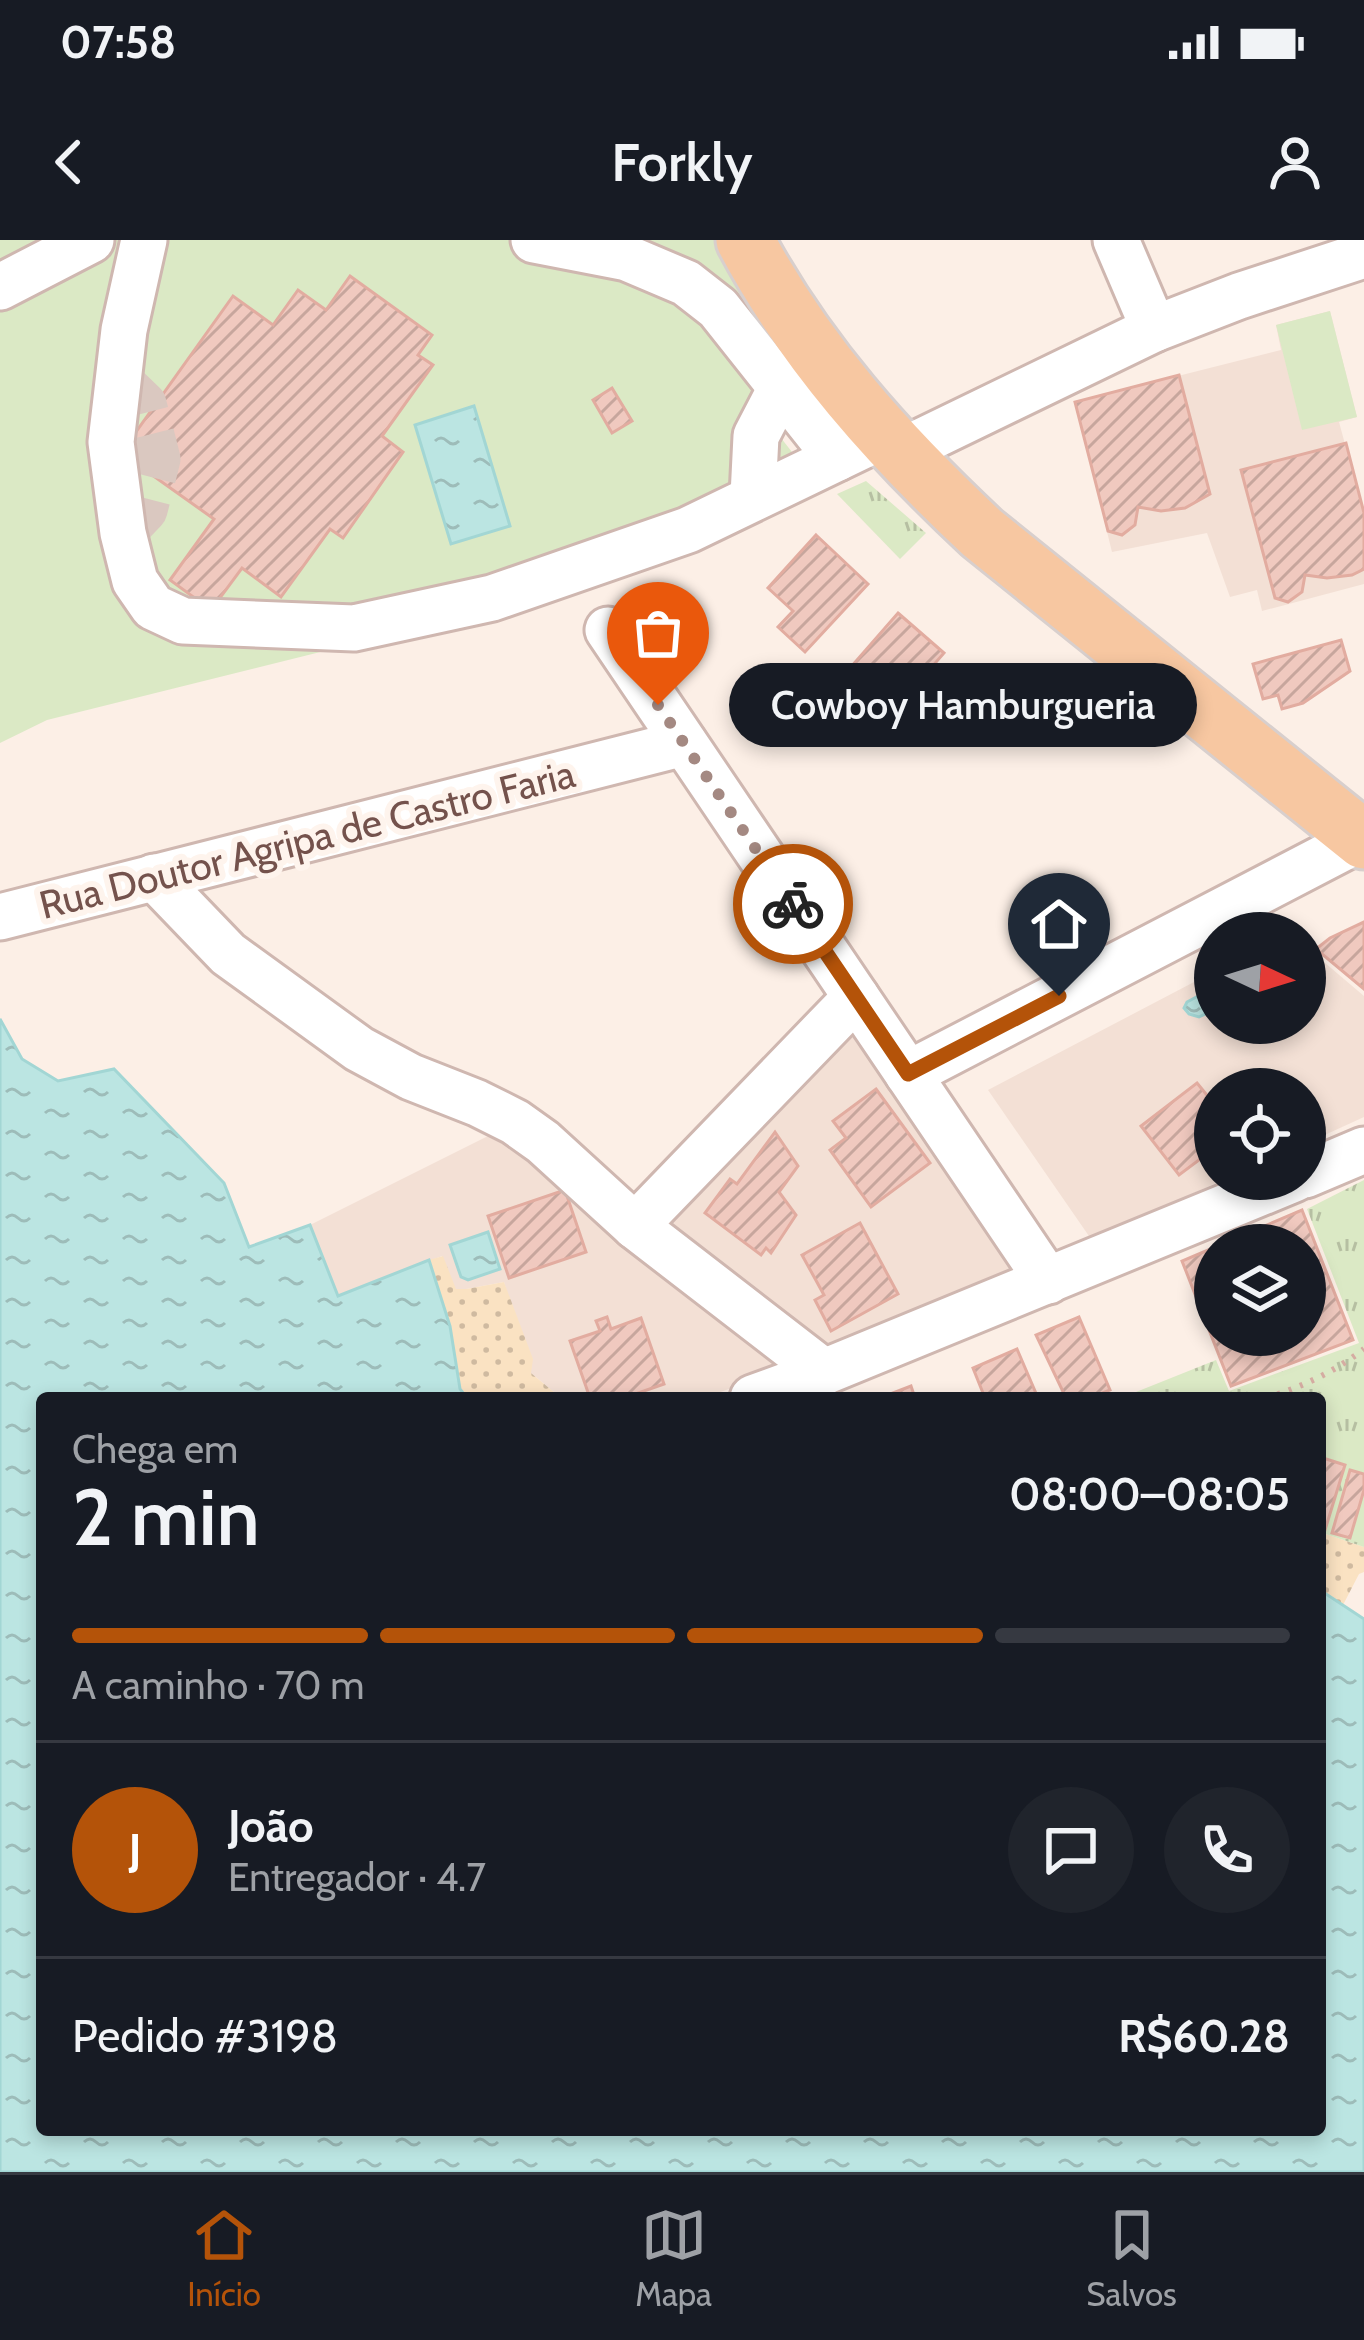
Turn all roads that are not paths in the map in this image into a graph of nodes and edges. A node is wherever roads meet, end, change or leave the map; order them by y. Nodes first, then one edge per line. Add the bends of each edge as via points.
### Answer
1 (91, 240) edge
2 (144, 240) edge
3 (534, 240) edge
4 (745, 240) edge
5 (1116, 240) edge
6 (1364, 255) edge
7 (0, 287) edge
8 (1154, 329) junction
9 (781, 388) junction
10 (874, 448) junction
11 (753, 496) junction
12 (608, 630) dead end
13 (684, 742) junction
14 (1363, 838) edge
15 (154, 878) junction
16 (0, 917) edge
17 (856, 997) junction
18 (908, 1074) junction
19 (1364, 1150) edge
20 (1326, 1166) edge
21 (1243, 1200) edge
22 (635, 1226) junction
23 (1048, 1281) junction
24 (824, 1372) junction
25 (769, 1392) edge

1 - 7 street
2 - 11 street via 112,442 135,581 153,608 183,621 354,628 422,615 688,530
3 - 9 street via 627,258 686,283 718,308
4 - 10 main road
5 - 8 street
6 - 8 street
8 - 10 street
9 - 10 street
9 - 11 street via 756,436
10 - 11 street
10 - 14 main road
12 - 13 street
13 - 15 street, Rua Doutor Agripa de Castro Faria
13 - 17 street
14 - 18 street
15 - 16 street, Rua Doutor Agripa de Castro Faria
15 - 22 street via 265,981 359,1049 515,1122
17 - 18 street
17 - 22 street
18 - 23 street
19 - 20 street
21 - 23 street
22 - 24 street
23 - 24 street
24 - 25 street

